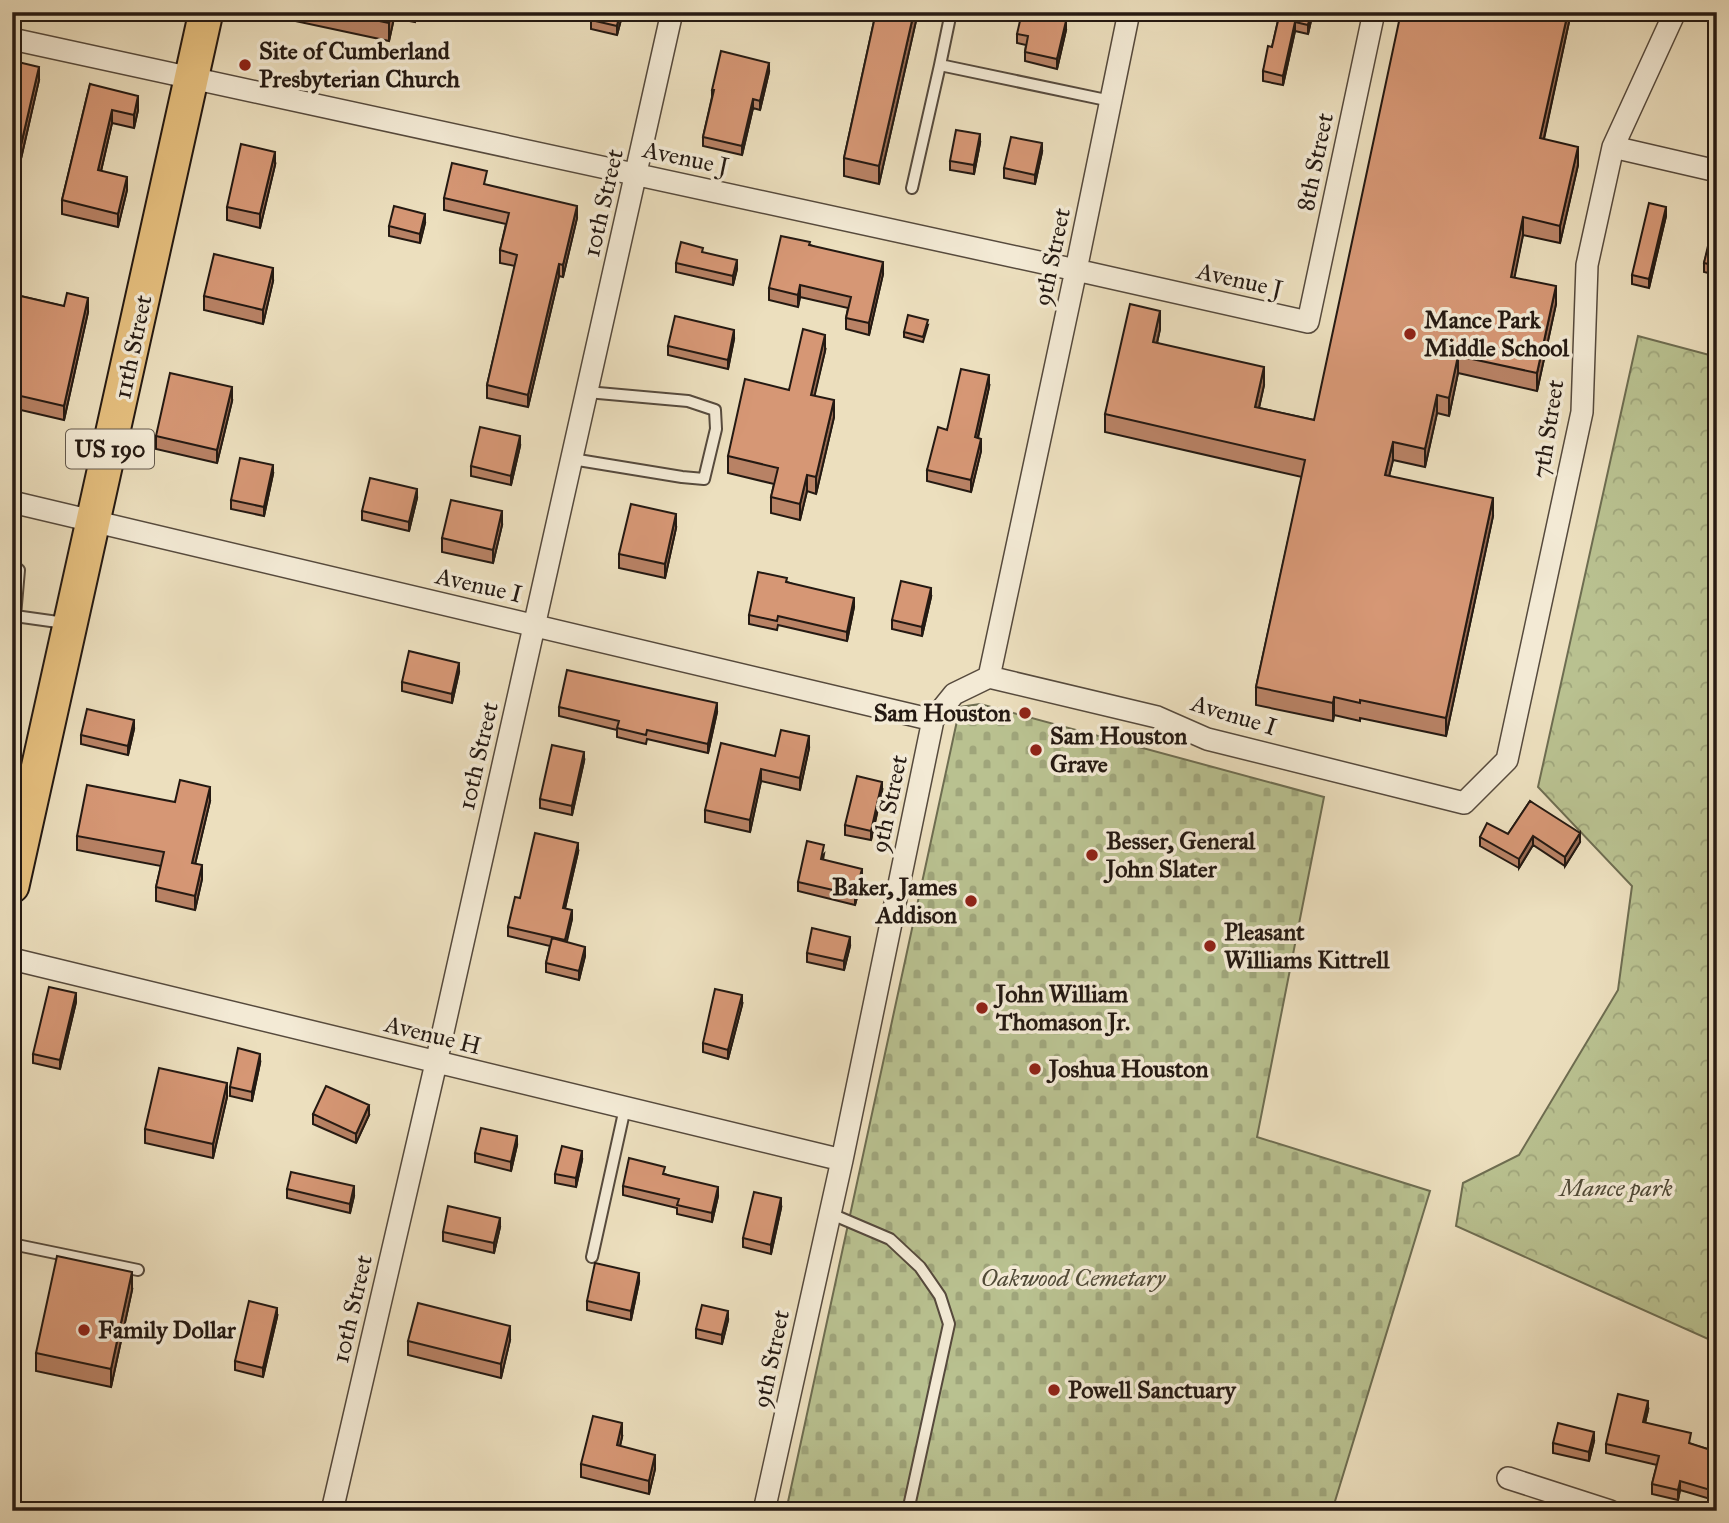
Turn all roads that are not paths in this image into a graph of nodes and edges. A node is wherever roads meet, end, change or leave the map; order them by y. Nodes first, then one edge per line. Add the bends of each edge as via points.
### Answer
1 (206, 12) edge
2 (672, 12) edge
3 (1129, 12) edge
4 (1374, 12) edge
5 (1675, 12) edge
6 (950, 18) dead end
7 (12, 39) edge
8 (940, 65) junction
9 (192, 79) junction
10 (1111, 101) junction
11 (1613, 147) junction
12 (1717, 171) edge
13 (636, 174) junction
14 (912, 188) dead end
15 (1076, 270) junction
16 (1308, 322) joint
17 (587, 392) junction
18 (572, 459) junction
19 (12, 502) edge
20 (94, 522) junction
21 (12, 569) edge
22 (14, 616) edge
23 (71, 624) junction
24 (535, 625) junction
25 (989, 677) junction
26 (933, 720) junction
27 (1464, 803) joint
28 (18, 830) edge
29 (12, 886) edge
30 (12, 959) edge
31 (436, 1063) junction
32 (625, 1108) junction
33 (842, 1160) junction
34 (830, 1213) junction
35 (12, 1244) edge
36 (592, 1257) dead end
37 (138, 1270) dead end
38 (1508, 1478) dead end
39 (331, 1511) edge
40 (764, 1511) edge
41 (908, 1511) edge
42 (1610, 1511) edge

1 - 9 main road, 11th Street / US 190
2 - 13 street, 10th Street
3 - 10 street, 9th Street
4 - 16 street, 8th Street
5 - 11 street, 7th Street
6 - 8 lane
7 - 9 street, Avenue J
8 - 10 lane
8 - 14 lane
9 - 13 street, Avenue J
9 - 20 main road, 11th Street / US 190
10 - 15 street, 9th Street
11 - 12 street
11 - 27 street, 7th Street via 1587,265 1582,412 1507,760
13 - 15 street, Avenue J
13 - 17 street, 10th Street
15 - 16 street, Avenue J
15 - 25 street, 9th Street
17 - 18 street, 10th Street
17 - 18 lane via 688,401 715,410 716,429 704,479
18 - 24 street, 10th Street
19 - 20 street, Avenue I
20 - 23 main road, 11th Street / US 190
20 - 24 street, Avenue I
21 - 22 lane via 19,570
22 - 23 lane
23 - 28 main road, 11th Street / US 190
24 - 26 street, Avenue I
24 - 31 street, 10th Street
25 - 26 street, 9th Street via 954,694
25 - 27 street, Avenue I via 1157,717 1207,739
26 - 33 street, 9th Street
28 - 29 main road, 11th Street / US 190
30 - 31 street, Avenue H
31 - 32 street, Avenue H
31 - 39 street, 10th Street
32 - 33 street, Avenue H
32 - 36 lane
33 - 34 street, 9th Street
34 - 40 street, 9th Street
34 - 41 lane via 890,1239 920,1267 940,1296 948,1324
35 - 37 lane
38 - 42 street

